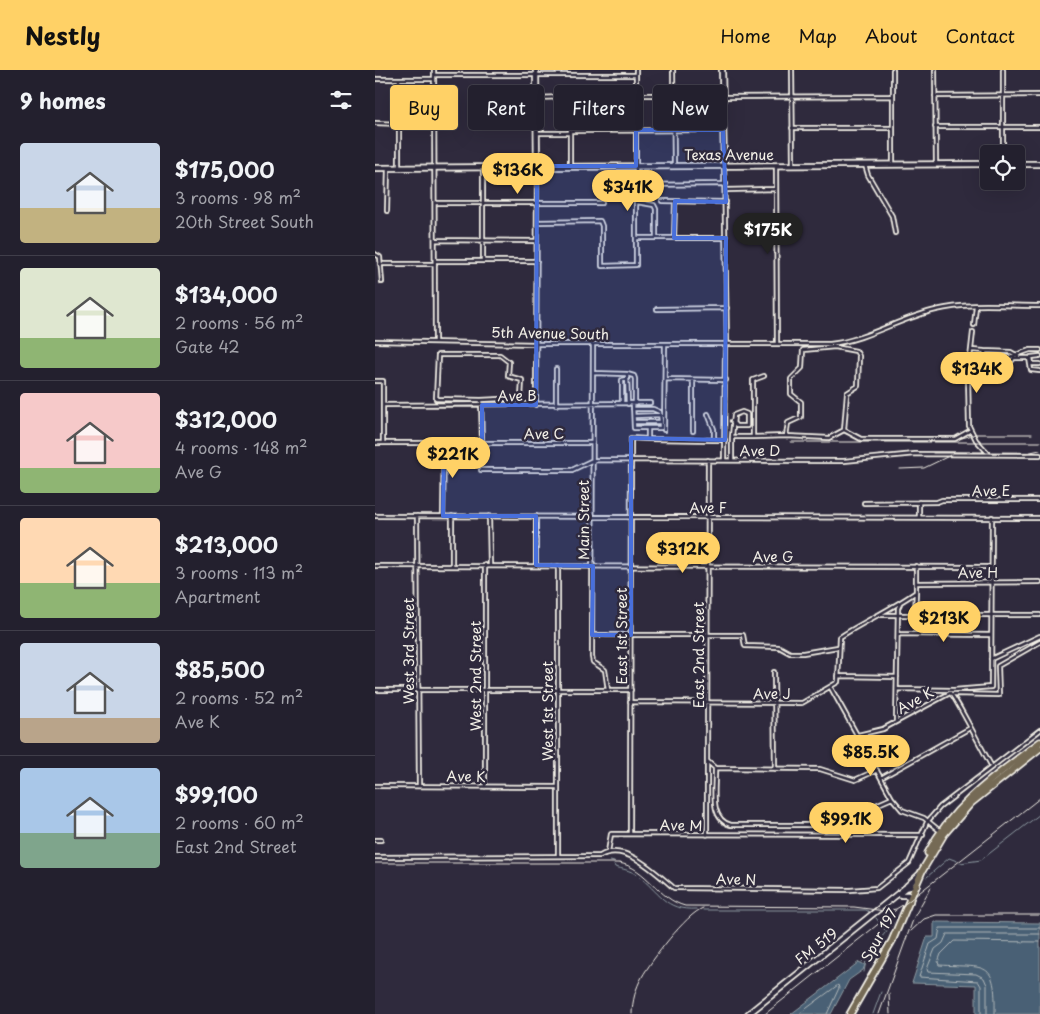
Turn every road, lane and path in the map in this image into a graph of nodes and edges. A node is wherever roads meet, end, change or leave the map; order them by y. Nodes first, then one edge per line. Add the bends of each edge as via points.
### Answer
1 (435, 70) edge
2 (636, 70) edge
3 (673, 70) edge
4 (722, 70) edge
5 (792, 70) edge
6 (893, 70) edge
7 (935, 70) edge
8 (1003, 70) edge
9 (536, 73) edge
10 (636, 75) junction
11 (435, 77) junction
12 (375, 79) edge
13 (399, 79) junction
14 (399, 85) edge
15 (636, 85) edge
16 (674, 85) edge
17 (723, 85) edge
18 (1003, 95) junction
19 (1040, 95) edge
20 (727, 96) edge
21 (792, 96) junction
22 (893, 96) junction
23 (935, 96) junction
24 (544, 98) edge
25 (375, 124) edge
26 (390, 124) edge
27 (935, 127) junction
28 (1003, 127) junction
29 (1040, 127) edge
30 (792, 128) junction
31 (893, 128) junction
32 (399, 130) edge
33 (537, 130) edge
34 (636, 130) joint
35 (674, 130) edge
36 (723, 130) edge
37 (570, 132) junction
38 (537, 134) junction
39 (1003, 145) edge
40 (980, 164) edge
41 (1025, 164) edge
42 (1040, 164) edge
43 (776, 165) junction
44 (793, 165) junction
45 (865, 165) junction
46 (893, 165) junction
47 (935, 165) junction
48 (399, 166) junction
49 (435, 166) junction
50 (483, 166) junction
51 (537, 166) junction
52 (570, 166) junction
53 (636, 166) junction
54 (674, 166) junction
55 (724, 166) junction
56 (377, 167) edge
57 (388, 167) junction
58 (726, 184) junction
59 (636, 185) junction
60 (776, 189) junction
61 (726, 190) junction
62 (663, 201) dead end
63 (675, 201) junction
64 (637, 202) junction
65 (726, 202) junction
66 (435, 203) junction
67 (483, 203) junction
68 (602, 203) dead end
69 (537, 204) junction
70 (387, 211) dead end
71 (537, 222) junction
72 (895, 233) dead end
73 (637, 238) junction
74 (656, 238) junction
75 (674, 238) junction
76 (726, 238) junction
77 (435, 240) junction
78 (483, 240) junction
79 (537, 240) junction
80 (375, 254) edge
81 (483, 260) junction
82 (537, 261) junction
83 (435, 262) junction
84 (380, 264) junction
85 (382, 282) dead end
86 (976, 306) junction
87 (1040, 306) edge
88 (727, 308) junction
89 (657, 309) dead end
90 (974, 325) dead end
91 (973, 332) dead end
92 (375, 340) edge
93 (435, 342) junction
94 (536, 344) junction
95 (593, 344) junction
96 (665, 344) junction
97 (726, 344) junction
98 (777, 344) junction
99 (971, 350) junction
100 (1040, 350) edge
101 (984, 352) junction
102 (1018, 356) junction
103 (1040, 356) edge
104 (1040, 364) edge
105 (556, 369) dead end
106 (969, 371) junction
107 (1040, 371) edge
108 (593, 374) junction
109 (627, 374) junction
110 (765, 376) dead end
111 (627, 379) junction
112 (664, 380) junction
113 (693, 380) junction
114 (725, 380) junction
115 (375, 381) edge
116 (481, 400) junction
117 (650, 403) dead end
118 (593, 404) junction
119 (622, 404) junction
120 (628, 404) junction
121 (634, 404) junction
122 (383, 405) junction
123 (482, 405) junction
124 (536, 405) junction
125 (556, 405) junction
126 (633, 410) junction
127 (708, 414) dead end
128 (661, 415) junction
129 (633, 416) junction
130 (732, 421) junction
131 (634, 422) junction
132 (661, 422) junction
133 (648, 428) junction
134 (664, 430) dead end
135 (844, 430) junction
136 (971, 430) junction
137 (693, 431) dead end
138 (786, 436) junction
139 (732, 437) junction
140 (753, 437) junction
141 (648, 439) junction
142 (714, 440) junction
143 (725, 440) junction
144 (375, 442) edge
145 (383, 442) junction
146 (444, 442) junction
147 (482, 442) junction
148 (593, 443) junction
149 (989, 454) junction
150 (1040, 455) edge
151 (593, 460) junction
152 (631, 460) junction
153 (708, 460) junction
154 (724, 460) junction
155 (732, 460) junction
156 (481, 470) dead end
157 (1040, 500) edge
158 (919, 502) junction
159 (864, 503) dead end
160 (375, 516) edge
161 (417, 516) junction
162 (443, 516) junction
163 (452, 516) junction
164 (489, 516) junction
165 (536, 516) junction
166 (593, 516) junction
167 (631, 516) junction
168 (708, 516) junction
169 (919, 517) junction
170 (992, 517) junction
171 (1040, 518) edge
172 (418, 565) junction
173 (452, 565) junction
174 (485, 565) junction
175 (490, 565) junction
176 (536, 565) junction
177 (375, 566) edge
178 (558, 566) junction
179 (593, 566) junction
180 (631, 566) junction
181 (708, 566) junction
182 (916, 566) junction
183 (991, 567) junction
184 (916, 582) junction
185 (991, 582) junction
186 (1040, 582) edge
187 (915, 592) junction
188 (900, 603) junction
189 (915, 615) junction
190 (991, 615) junction
191 (1040, 615) edge
192 (873, 616) junction
193 (898, 616) junction
194 (898, 634) junction
195 (593, 635) junction
196 (631, 635) junction
197 (707, 635) junction
198 (991, 635) junction
199 (1040, 636) edge
200 (1040, 642) edge
201 (838, 646) junction
202 (991, 660) junction
203 (774, 672) dead end
204 (838, 676) junction
205 (897, 677) junction
206 (831, 688) junction
207 (897, 689) junction
208 (375, 690) edge
209 (418, 690) junction
210 (485, 690) junction
211 (557, 690) junction
212 (608, 690) junction
213 (631, 690) junction
214 (954, 690) junction
215 (953, 694) junction
216 (630, 702) junction
217 (708, 703) junction
218 (774, 703) junction
219 (896, 721) junction
220 (970, 728) junction
221 (1040, 730) edge
222 (858, 735) junction
223 (1040, 742) edge
224 (1040, 748) edge
225 (707, 760) junction
226 (992, 767) junction
227 (715, 768) junction
228 (775, 769) junction
229 (877, 770) junction
230 (881, 778) junction
231 (375, 786) edge
232 (419, 786) junction
233 (485, 787) junction
234 (557, 787) junction
235 (892, 798) junction
236 (927, 822) junction
237 (942, 833) junction
238 (630, 834) junction
239 (707, 835) junction
240 (923, 835) junction
241 (375, 840) edge
242 (381, 840) dead end
243 (608, 852) junction
244 (558, 856) junction
245 (375, 857) edge
246 (924, 868) junction
247 (917, 884) junction
248 (905, 888) junction
249 (899, 896) junction
250 (910, 904) junction
251 (748, 1014) edge
252 (850, 1014) edge

1 - 11 street
2 - 10 street
3 - 16 street
4 - 17 main road
5 - 21 street
6 - 22 street
7 - 23 street
8 - 18 street
9 - 10 street
9 - 11 street
10 - 15 street
11 - 13 street
11 - 49 street
12 - 13 street
13 - 14 street
18 - 19 street
18 - 23 street
18 - 28 street
20 - 21 street
21 - 22 street
21 - 30 street
22 - 31 street
23 - 27 street
24 - 37 street via 569,100
25 - 26 street
27 - 28 street
27 - 47 street
28 - 29 street
28 - 39 street
30 - 31 street
30 - 44 street
31 - 46 street
32 - 48 street
33 - 38 main road
34 - 37 street
34 - 53 street
35 - 54 street
36 - 55 main road
37 - 38 street
37 - 52 street
38 - 51 main road
40 - 47 main road, Texas Avenue
41 - 42 main road
43 - 44 main road, Texas Avenue
43 - 55 main road, Texas Avenue
43 - 60 street
44 - 45 main road, Texas Avenue
45 - 46 main road, Texas Avenue
45 - 72 street via 892,216
46 - 47 main road, Texas Avenue
48 - 49 main road, Texas Avenue
48 - 57 main road, Texas Avenue
49 - 50 main road, Texas Avenue
49 - 66 street
50 - 51 main road, Texas Avenue
50 - 67 street
51 - 52 main road, Texas Avenue
51 - 69 street
52 - 53 main road, Texas Avenue
53 - 54 main road, Texas Avenue
53 - 59 street
54 - 55 main road, Texas Avenue
55 - 58 street
56 - 57 main road, Texas Avenue
57 - 70 street
58 - 59 street
58 - 61 street
59 - 64 street
60 - 61 street
60 - 98 street
61 - 65 street
62 - 63 street
63 - 65 street
63 - 75 street
64 - 73 street
64 - 74 street via 654,204
65 - 76 street
66 - 67 street
66 - 77 street
67 - 69 street
67 - 78 street
68 - 69 street
69 - 71 street
71 - 73 street via 600,221 602,266 636,265
71 - 79 street
73 - 74 street
74 - 75 street
75 - 76 street
76 - 88 street
77 - 78 street
77 - 83 street
78 - 79 street
78 - 81 street
79 - 82 street
80 - 84 street via 380,257
81 - 82 street
81 - 83 street
82 - 94 street
83 - 84 street
83 - 93 street
84 - 85 street
86 - 87 street, 5th Avenue South
86 - 90 street
86 - 98 street, 5th Avenue South via 959,306 919,315 840,343
88 - 89 street
88 - 97 street
91 - 99 street
92 - 93 street, 5th Avenue South
93 - 94 street, 5th Avenue South
94 - 95 street, 5th Avenue South
94 - 124 street
95 - 96 street, 5th Avenue South
95 - 108 street, Main Street
96 - 97 street, 5th Avenue South
96 - 112 street
97 - 98 street, 5th Avenue South
97 - 114 street
99 - 101 street
99 - 106 street
100 - 102 street via 1030,350
101 - 102 street via 1011,352
101 - 102 street via 987,358
103 - 104 street via 1031,357 1032,364
105 - 125 street
106 - 107 street via 1005,369 1014,358 1029,358 1031,370
106 - 136 street
108 - 109 street
108 - 118 street, Main Street
109 - 111 street
109 - 121 street via 634,376
110 - 140 street via 753,380
111 - 119 street via 622,380
111 - 120 street
112 - 113 street
112 - 134 street
113 - 114 street
113 - 137 street
114 - 143 street
115 - 122 street via 383,381
116 - 116 street via 521,398 522,380 508,376 509,362 500,355 438,355 436,399
116 - 123 street
117 - 121 street, Ave B
118 - 119 street, Ave B
118 - 125 street, Ave B
118 - 148 street, Main Street
119 - 120 street, Ave B
120 - 121 street, Ave B
121 - 126 street
122 - 123 street, Ave B
122 - 145 street
123 - 124 street, Ave B
123 - 147 street
124 - 125 street, Ave B
126 - 128 street via 653,409
126 - 129 street
127 - 142 street
128 - 129 street
128 - 132 street
129 - 131 street
130 - 130 street via 736,426 747,426 747,414 734,415
130 - 139 street
131 - 132 street
131 - 133 street via 634,428
132 - 133 street via 661,428
133 - 141 street
135 - 136 street via 861,439 890,439 955,438
135 - 138 street via 829,438
135 - 138 street via 847,393 858,386 859,356 856,351 835,347 803,350 802,368 791,379 791,394 801,402 801,417 788,423
136 - 149 street
138 - 140 street
139 - 140 street
139 - 155 street
141 - 142 street
141 - 152 street, East 1st Street via 631,438
142 - 143 street
143 - 154 street
144 - 145 street, Ave C
145 - 146 street, Ave C
146 - 147 street, Ave C
146 - 162 street
147 - 148 street, Ave C
148 - 151 street, Main Street
149 - 150 street, Ave D
149 - 155 street, Ave D via 915,454 844,461
151 - 152 street, Ave D
151 - 156 street, Ave D via 572,470
151 - 166 street, Main Street
152 - 153 street, Ave D
152 - 167 street, East 1st Street
153 - 154 street, Ave D
153 - 168 street, East 2nd Street
154 - 155 street, Ave D
157 - 158 street, Ave E
158 - 159 street, Ave E
158 - 169 street
160 - 161 street, Ave F
161 - 162 street, Ave F
161 - 172 street, West 3rd Street
162 - 163 street, Ave F
163 - 164 street, Ave F
163 - 173 street
164 - 165 street, Ave F
164 - 175 street
165 - 166 street, Ave F
165 - 176 street
166 - 167 street, Ave F
166 - 179 street, Main Street
167 - 168 street, Ave F
167 - 180 street, East 1st Street
168 - 169 street, Ave F
168 - 181 street, East 2nd Street
169 - 170 street, Ave F
170 - 171 street, Ave F
170 - 183 street
172 - 173 street, Ave G
172 - 177 street, Ave G
172 - 209 street, West 3rd Street
173 - 174 street, Ave G
174 - 175 street, Ave G
174 - 210 street, West 2nd Street
175 - 176 street, Ave G
176 - 178 street, Ave G
178 - 179 street, Ave G
178 - 211 street, West 1st Street
179 - 180 street, Ave G
179 - 195 street, Main Street
180 - 181 street, Ave G
180 - 196 street, East 1st Street
181 - 182 street, Ave G
181 - 197 street, East 2nd Street
182 - 183 street, Ave G
182 - 184 street
183 - 185 street
184 - 185 street, Ave H
184 - 187 street
185 - 186 street, Ave H
185 - 190 street
187 - 188 street
187 - 189 street
188 - 192 street
188 - 193 street
189 - 190 street
189 - 193 street
190 - 191 street
190 - 198 street
192 - 193 street
192 - 201 street via 840,637
193 - 194 street
194 - 198 street
194 - 205 street
195 - 196 street
195 - 212 street, Main Street via 593,662 605,670
196 - 197 street
196 - 213 street, East 1st Street
197 - 201 street via 743,635 745,646 779,648 790,653 813,653
197 - 217 street, East 2nd Street
198 - 202 street
199 - 202 street
200 - 215 street, Ave K via 998,666 999,695
201 - 204 street
202 - 214 street via 991,687
203 - 218 street
204 - 205 street
204 - 206 street
205 - 207 street
206 - 218 street, Ave J via 802,703
206 - 222 street
207 - 214 street, Ave K
207 - 219 street
208 - 209 street
209 - 210 street
209 - 232 street, West 3rd Street
210 - 211 street
210 - 233 street, West 2nd Street
211 - 212 street
211 - 234 street, West 1st Street
212 - 213 street
213 - 216 street, East 1st Street
214 - 215 street, Ave K
215 - 219 street, Ave K via 946,694
215 - 220 street, Ave K
216 - 217 street, Ave J
216 - 238 street, East 1st Street
217 - 218 street, Ave J
217 - 225 street, East 2nd Street
218 - 228 street
219 - 222 street, Ave K via 872,733
220 - 226 street, Ave K
220 - 230 street
221 - 226 street, Ave N
222 - 229 street
223 - 237 main road via 971,796
224 - 237 main road via 971,803
225 - 227 street
225 - 239 street, East 2nd Street
226 - 236 street, Ave N via 940,807
227 - 228 street
227 - 235 street via 718,817 731,825 868,825 876,805
228 - 229 street via 819,769 855,780
229 - 230 street
230 - 235 street
231 - 232 street, Ave K
232 - 233 street, Ave K
233 - 234 street, Ave K
234 - 244 street, West 1st Street
235 - 236 street via 902,810
236 - 237 street
236 - 240 street, Ave N
237 - 246 main road, Spur 197
238 - 239 street, Ave M
238 - 243 street, Ave M via 611,834
239 - 240 street, Ave M
240 - 243 street, Ave N via 909,863 877,888 850,890 674,888 632,857
241 - 242 street
243 - 244 street, Ave N via 600,856
244 - 245 street, Ave N
246 - 247 main road, Spur 197
246 - 248 main road
247 - 248 main road, FM 519 / FM 519
247 - 249 main road, FM 519 / FM 519
247 - 250 main road, Spur 197
248 - 249 main road, FM 519 / FM 519
249 - 250 main road via 908,896
249 - 251 main road, FM 519 / FM 519
250 - 252 main road, Spur 197 via 893,941

